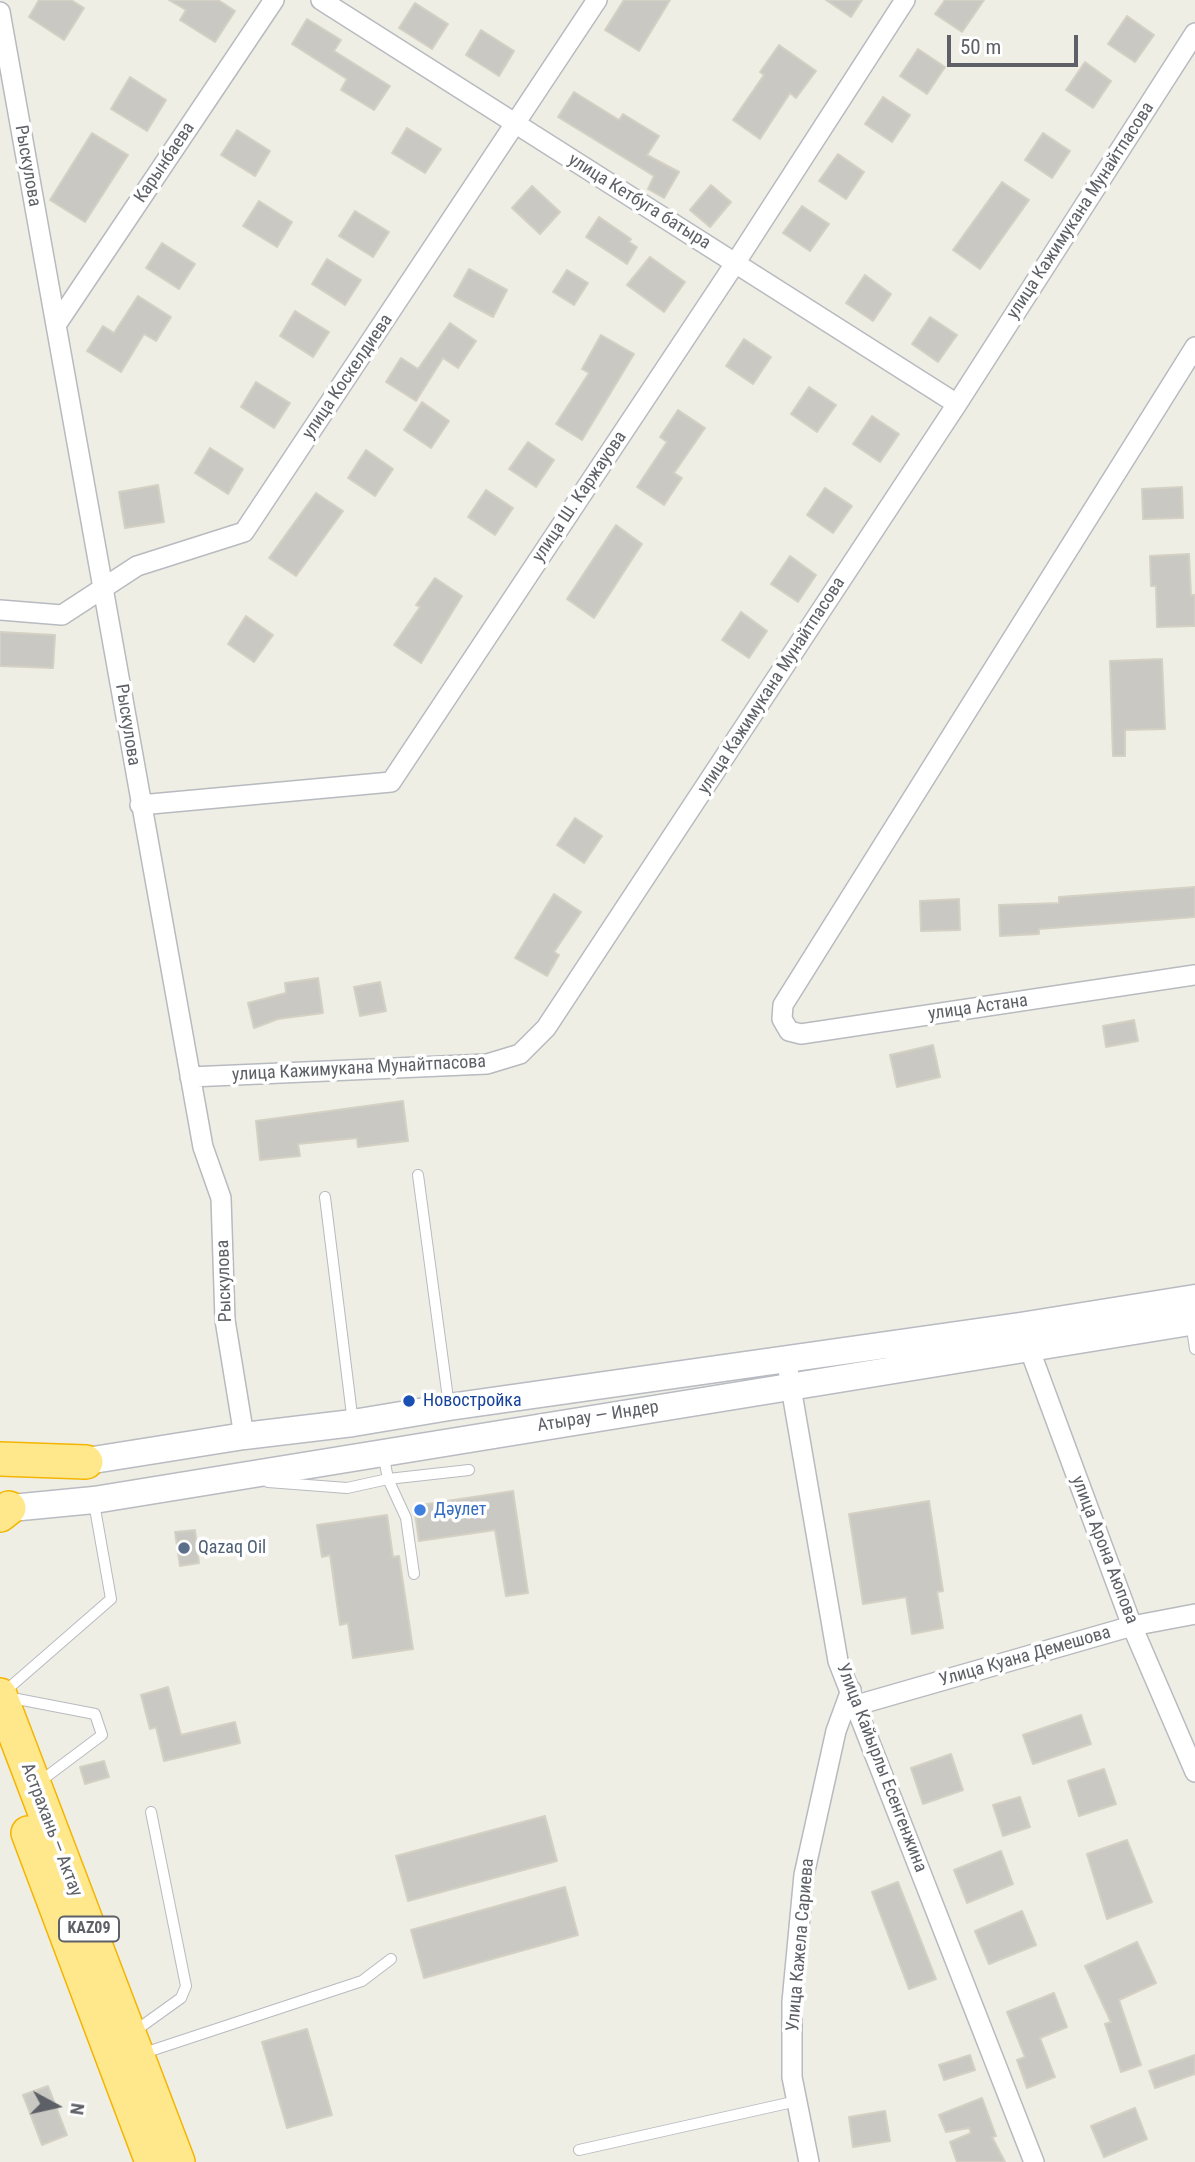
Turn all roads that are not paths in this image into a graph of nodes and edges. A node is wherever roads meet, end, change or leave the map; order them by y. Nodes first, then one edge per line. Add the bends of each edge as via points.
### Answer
1 (275, 0) edge
2 (321, 0) edge
3 (597, 0) edge
4 (905, 0) edge
5 (0, 12) edge
6 (1195, 33) edge
7 (515, 126) junction
8 (736, 262) junction
9 (56, 325) junction
10 (1195, 346) edge
11 (957, 404) junction
12 (104, 586) junction
13 (0, 610) edge
14 (140, 805) junction
15 (1195, 975) edge
16 (190, 1077) junction
17 (418, 1175) dead end
18 (326, 1197) dead end
19 (1194, 1313) edge
20 (1025, 1338) junction
21 (1195, 1349) edge
22 (786, 1358) junction
23 (791, 1387) junction
24 (449, 1407) junction
25 (353, 1423) junction
26 (244, 1436) junction
27 (382, 1451) junction
28 (0, 1459) edge
29 (86, 1462) junction
30 (469, 1470) dead end
31 (0, 1473) edge
32 (231, 1477) junction
33 (388, 1479) junction
34 (94, 1500) junction
35 (3, 1511) edge
36 (414, 1574) dead end
37 (1195, 1614) edge
38 (1132, 1626) junction
39 (0, 1695) edge
40 (854, 1697) junction
41 (0, 1755) edge
42 (1195, 1772) edge
43 (34, 1786) junction
44 (151, 1812) dead end
45 (391, 1959) dead end
46 (133, 2045) junction
47 (797, 2101) junction
48 (579, 2150) dead end
49 (155, 2161) edge
50 (809, 2162) edge
51 (1034, 2162) edge

1 - 9 street, Карынбаева
2 - 7 street, улица Кетбуга батыра
3 - 7 street, улица Коскелдиева
4 - 8 street, улица Ш. Каржауова
5 - 9 street, Рыскулова
6 - 11 street, улица Кажимукана Мунайтпасова
7 - 8 street, улица Кетбуга батыра
7 - 12 street, улица Коскелдиева via 244,533 137,566
8 - 11 street, улица Кетбуга батыра
8 - 14 street, улица Ш. Каржауова via 391,782
9 - 12 street, Рыскулова
10 - 15 street, улица Астана via 783,1005 782,1019 789,1031 801,1034
11 - 16 street, улица Кажимукана Мунайтпасова via 546,1028 520,1054 487,1064
12 - 13 street, улица Коскелдиева via 62,615
12 - 14 street, Рыскулова
14 - 16 street, Рыскулова
16 - 26 street, Рыскулова via 203,1147 221,1198 225,1320
17 - 24 lane
18 - 25 lane
19 - 20 main road, Атырау — Индер
19 - 21 lane
20 - 22 main road, Атырау — Индер
20 - 23 main road, Атырау — Индер
20 - 38 street, улица Арона Аюпова
22 - 23 street, Улица Кайырлы Есенгенжина
22 - 24 main road, Атырау — Индер
23 - 27 main road, Атырау — Индер
23 - 40 street, Улица Кайырлы Есенгенжина via 838,1661
24 - 25 main road, Атырау — Индер
25 - 26 main road, Атырау — Индер
26 - 29 main road, Атырау — Индер
27 - 32 main road, Атырау — Индер
27 - 33 lane
28 - 29 highway
29 - 31 main road, Атырау — Индер
30 - 33 lane
32 - 33 lane via 347,1488
32 - 34 main road, Атырау — Индер
33 - 36 lane via 406,1518
34 - 35 main road, Атырау — Индер
34 - 39 lane via 111,1599
37 - 38 street, Улица Куана Демешова
38 - 40 street, Улица Куана Демешова
38 - 42 street, улица Арона Аюпова
39 - 43 highway, Астрахань — Актау / KAZ09
39 - 43 lane via 95,1714 102,1735
40 - 47 street, Улица Кажела Сариева via 836,1731 804,1875 792,2002 792,2077
40 - 51 street, Улица Кайырлы Есенгенжина
41 - 49 highway, Астрахань — Актау / KAZ09
43 - 46 highway, Астрахань — Актау / KAZ09
44 - 46 lane via 186,1986 181,1998
45 - 46 lane via 362,1980
46 - 49 highway, Астрахань — Актау / KAZ09
47 - 48 lane
47 - 50 street, Улица Кажела Сариева

